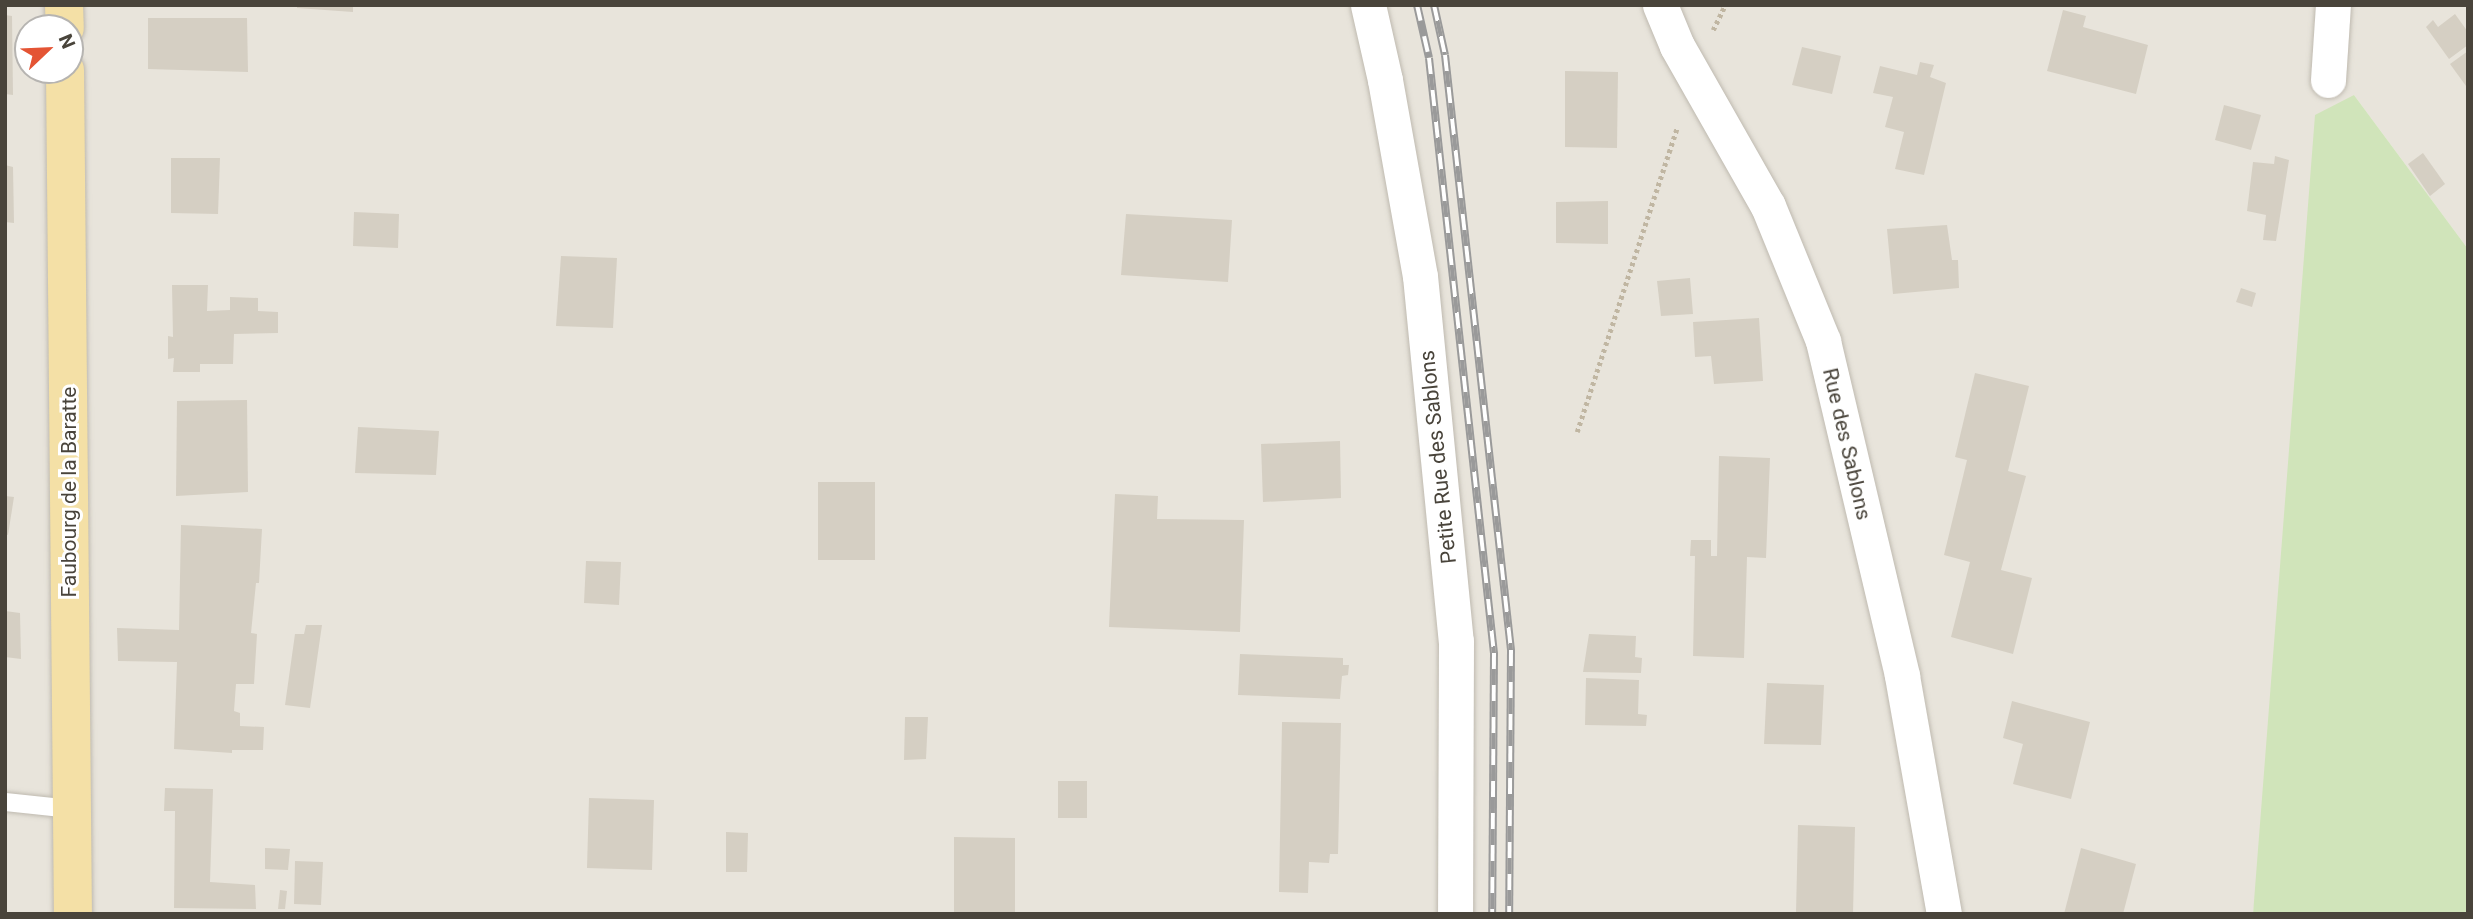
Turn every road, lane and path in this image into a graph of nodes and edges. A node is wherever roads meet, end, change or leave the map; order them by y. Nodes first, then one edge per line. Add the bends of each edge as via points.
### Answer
1 (1368, 5) edge
2 (1660, 5) edge
3 (1724, 5) edge
4 (2333, 5) edge
5 (1693, 76) junction
6 (2328, 80) dead end
7 (65, 84) edge
8 (1577, 432) dead end
9 (5, 802) edge
10 (72, 809) junction
11 (73, 914) edge
12 (1455, 914) edge
13 (1944, 914) edge

1 - 12 street, Petite Rue des Sablons via 1419,276 1455,627
2 - 5 street, Rue des Sablons
3 - 5 path
4 - 6 street
5 - 8 path
5 - 13 street, Rue des Sablons via 1768,206 1823,341 1902,676
7 - 10 main road, Faubourg de la Baratte
9 - 10 lane
10 - 11 main road, Faubourg de la Baratte

